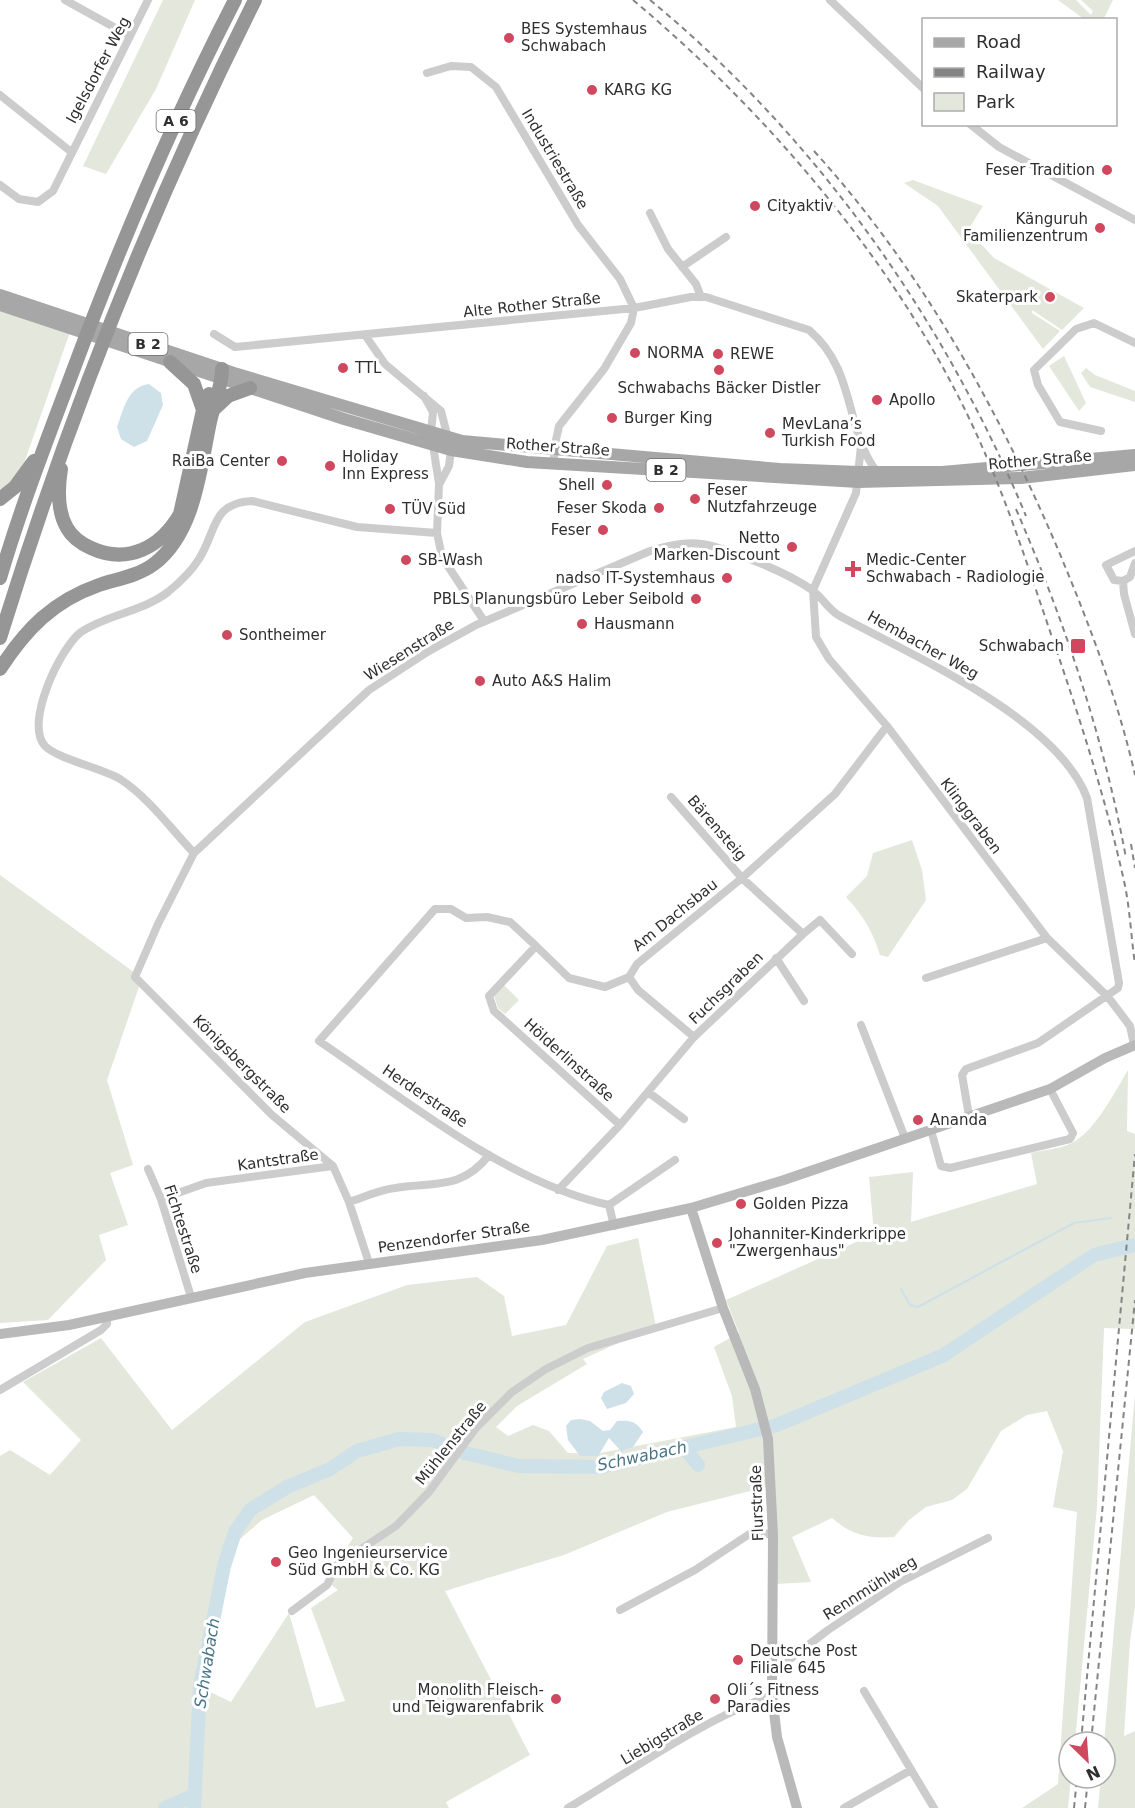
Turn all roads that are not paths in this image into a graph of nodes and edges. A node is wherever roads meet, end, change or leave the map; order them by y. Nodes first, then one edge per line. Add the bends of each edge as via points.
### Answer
1 (65, 0) edge
2 (148, 0) edge
3 (235, 0) edge
4 (255, 0) edge
5 (830, 0) edge
6 (130, 36) junction
7 (427, 72) dead end
8 (922, 86) edge
9 (0, 95) edge
10 (973, 126) edge
11 (70, 152) junction
12 (0, 185) edge
13 (650, 213) dead end
14 (1135, 220) edge
15 (726, 237) dead end
16 (682, 267) junction
17 (0, 295) edge
18 (702, 297) junction
19 (0, 305) edge
20 (634, 308) junction
21 (214, 334) dead end
22 (365, 335) junction
23 (1135, 343) edge
24 (170, 362) junction
25 (220, 376) junction
26 (250, 388) junction
27 (424, 396) junction
28 (208, 410) junction
29 (1101, 431) dead end
30 (430, 432) junction
31 (447, 436) junction
32 (67, 437) junction
33 (47, 438) junction
34 (861, 442) junction
35 (434, 445) junction
36 (451, 450) junction
37 (1135, 455) edge
38 (554, 456) junction
39 (1135, 465) edge
40 (877, 472) junction
41 (859, 477) junction
42 (439, 484) junction
43 (0, 499) edge
44 (437, 533) junction
45 (1135, 551) edge
46 (1135, 563) edge
47 (0, 578) edge
48 (1123, 581) junction
49 (813, 590) junction
50 (484, 621) junction
51 (1135, 634) edge
52 (0, 638) edge
53 (0, 669) edge
54 (887, 726) junction
55 (671, 797) dead end
56 (194, 853) junction
57 (742, 878) junction
58 (803, 934) junction
59 (1047, 938) junction
60 (536, 946) junction
61 (852, 954) dead end
62 (776, 958) junction
63 (135, 977) joint
64 (629, 977) junction
65 (926, 978) dead end
66 (1108, 997) junction
67 (804, 1001) dead end
68 (861, 1025) dead end
69 (694, 1037) junction
70 (1135, 1045) edge
71 (1050, 1089) junction
72 (648, 1092) junction
73 (969, 1116) junction
74 (684, 1119) dead end
75 (620, 1125) junction
76 (931, 1130) junction
77 (905, 1138) junction
78 (489, 1155) junction
79 (675, 1160) dead end
80 (333, 1166) junction
81 (148, 1170) dead end
82 (558, 1190) junction
83 (161, 1199) junction
84 (349, 1202) junction
85 (609, 1205) junction
86 (691, 1208) junction
87 (614, 1226) junction
88 (369, 1263) junction
89 (191, 1298) junction
90 (723, 1308) junction
91 (106, 1318) junction
92 (0, 1334) edge
93 (0, 1390) edge
94 (773, 1535) junction
95 (988, 1538) dead end
96 (620, 1610) dead end
97 (292, 1611) dead end
98 (773, 1672) junction
99 (864, 1691) dead end
100 (772, 1695) junction
101 (910, 1770) junction
102 (568, 1808) edge
103 (797, 1808) edge
104 (844, 1808) edge
105 (934, 1808) edge

1 - 6 street
2 - 6 street, Igelsdorfer Weg
3 - 33 highway, A 6 via 140,199
4 - 32 highway, A 6 via 158,205
5 - 8 street
6 - 11 street, Igelsdorfer Weg
7 - 20 street, Industriestraße via 452,66 471,67 496,87 578,225 620,279
9 - 11 street
10 - 14 street via 999,147
11 - 12 street, Igelsdorfer Weg via 53,191 38,202 19,199
13 - 16 street
15 - 16 street
16 - 18 street
17 - 25 main road, Rother Straße / B 2
18 - 20 street, Alte Rother Straße
18 - 34 street, Alte Rother Straße via 809,330 821,340 836,362
19 - 24 main road, Rother Straße / B 2
20 - 22 street, Alte Rother Straße
20 - 38 street via 631,323 604,369 560,426
21 - 22 street, Alte Rother Straße via 235,347
22 - 27 street via 385,364
23 - 29 street via 1094,323 1076,329 1034,370 1038,385 1060,422
24 - 25 main road, Rother Straße / B 2
24 - 28 highway via 194,384
25 - 26 main road, Rother Straße / B 2
25 - 28 highway
25 - 30 main road, Rother Straße / B 2
26 - 28 highway via 228,396
26 - 35 main road, Rother Straße / B 2
27 - 30 street via 433,412
27 - 31 street via 441,411
28 - 32 highway via 180,514 158,543 125,556 102,553 81,544 67,529 59,483
28 - 53 highway via 193,498 172,546 154,564 134,575 65,599 43,614 24,633
30 - 31 main road, Rother Straße / B 2
30 - 35 street
31 - 36 street
31 - 38 main road, Rother Straße / B 2
32 - 52 highway, A 6
33 - 43 highway via 25,474
33 - 47 highway, A 6
34 - 40 street, Alte Rother Straße
34 - 41 street, Alte Rother Straße
35 - 36 main road, Rother Straße / B 2
35 - 42 street
36 - 38 main road, Rother Straße / B 2 via 527,462
36 - 42 street via 449,466
37 - 40 main road, Rother Straße / B 2 via 942,472
38 - 41 main road, Rother Straße / B 2
39 - 41 main road, Rother Straße / B 2 via 1021,478
40 - 41 main road, Rother Straße / B 2
41 - 49 street
42 - 44 street
44 - 50 street via 442,557
44 - 56 street via 357,527 252,501 238,502 224,508 199,560 183,579 145,605 80,633 67,647 56,664 36,722 39,736 46,747 110,773 132,788
45 - 48 street via 1106,565 1114,580
46 - 48 street via 1130,577
48 - 51 street
49 - 50 street, Wiesenstraße via 716,547 674,543
49 - 54 street, Klinggraben via 816,637 829,659
49 - 66 street, Hembacher Weg via 835,613 966,683 1049,745 1075,773 1087,798 1119,983
50 - 56 street, Wiesenstraße via 369,690
54 - 57 street, Am Dachsbau via 835,794
54 - 59 street, Klinggraben
55 - 57 street, Bärensteig
56 - 63 street, Wiesenstraße
57 - 58 street
57 - 64 street, Am Dachsbau via 637,964
58 - 61 street, Fuchsgraben via 820,920
58 - 62 street, Fuchsgraben
59 - 65 street
59 - 66 street, Klinggraben
60 - 64 street via 569,978 605,987
60 - 75 street, Hölderlinstraße via 489,996 494,1011
60 - 78 street, Herderstraße via 510,922 466,918 451,909 435,909 319,1041
62 - 67 street, Fuchsgraben
62 - 69 street, Fuchsgraben
63 - 80 street, Königsbergstraße via 279,1121
64 - 69 street, Fuchsgraben via 638,990
66 - 70 street, Klinggraben via 1130,1026
66 - 73 street via 1038,1043 966,1069 962,1075
68 - 77 street
69 - 72 street, Fuchsgraben
70 - 71 main road, Penzendorfer Straße
71 - 73 main road, Penzendorfer Straße
71 - 76 street via 1073,1133 1070,1139 950,1168 942,1166
72 - 74 street
72 - 75 street, Fuchsgraben
73 - 76 main road, Penzendorfer Straße
75 - 82 street
76 - 77 main road, Penzendorfer Straße
77 - 86 main road, Penzendorfer Straße
78 - 82 street, Herderstraße
78 - 84 street via 477,1171 465,1178 392,1188
79 - 85 street
80 - 83 street, Kantstraße via 206,1183
80 - 84 street, Kantstraße
81 - 83 street, Fichtestraße
82 - 85 street, Herderstraße
83 - 89 street, Fichtestraße
84 - 88 street, Kantstraße
85 - 87 street
86 - 87 main road, Penzendorfer Straße
86 - 90 main road, Flurstraße
87 - 88 main road, Penzendorfer Straße via 512,1245
88 - 89 main road, Penzendorfer Straße
89 - 91 main road, Penzendorfer Straße
90 - 94 main road, Flurstraße via 768,1439
90 - 97 street, Mühlenstraße via 588,1348 512,1392 396,1526 337,1566 327,1585
91 - 92 main road, Penzendorfer Straße
91 - 93 street via 107,1324 101,1330
94 - 96 street via 754,1531 695,1570
94 - 98 main road, Flurstraße
95 - 98 street, Rennmühlweg via 900,1582
98 - 100 main road, Flurstraße
99 - 101 street
100 - 102 street, Liebigstraße via 708,1725
100 - 103 main road, Flurstraße via 777,1737
101 - 104 street
101 - 105 street

